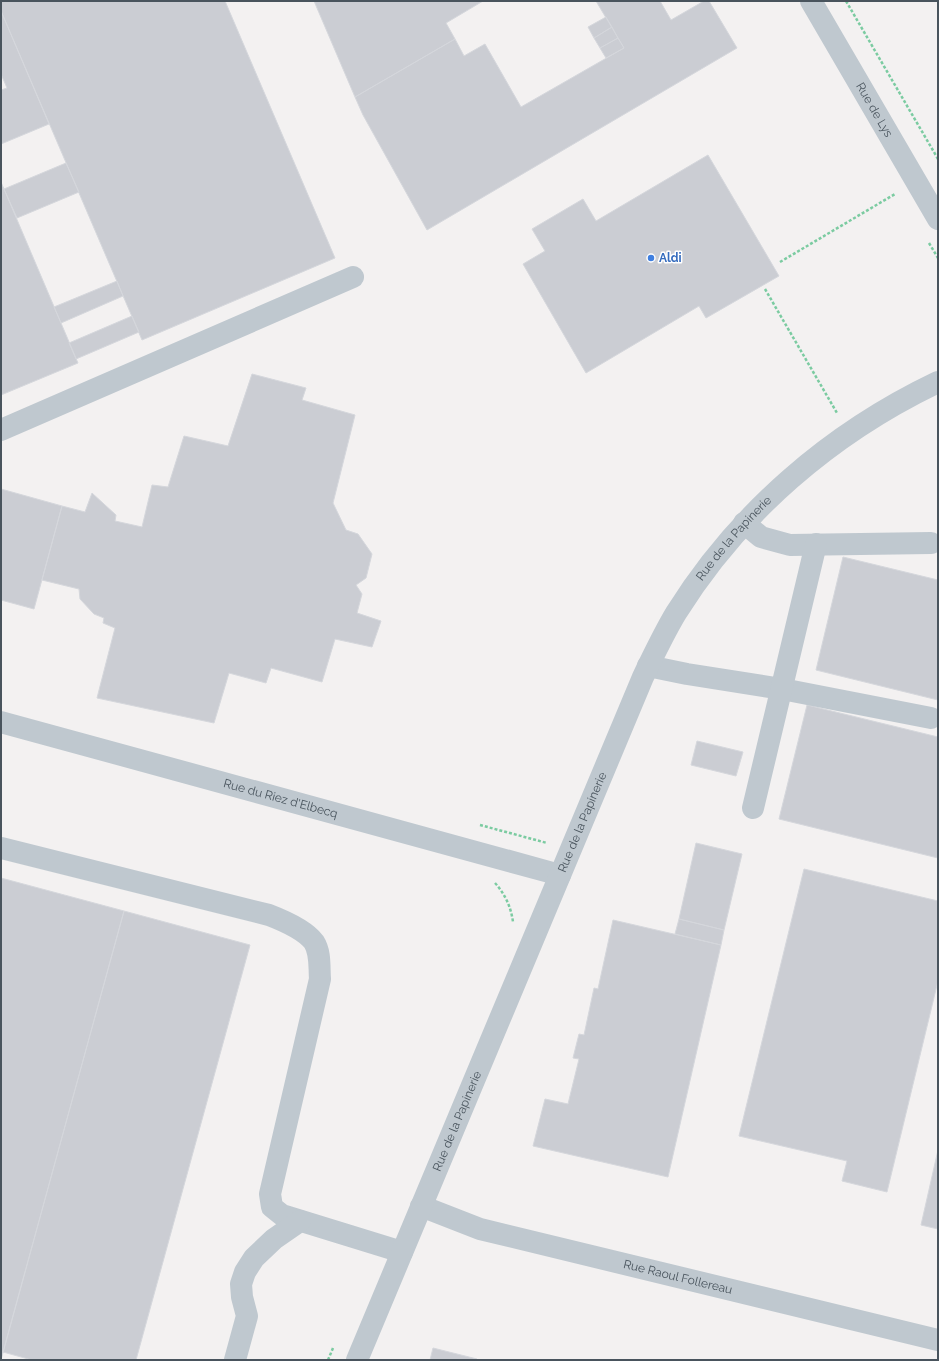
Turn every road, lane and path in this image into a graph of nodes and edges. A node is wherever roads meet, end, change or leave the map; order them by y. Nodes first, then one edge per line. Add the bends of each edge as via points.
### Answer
1 (811, 1) edge
2 (846, 1) edge
3 (938, 159) edge
4 (899, 191) dead end
5 (938, 219) edge
6 (780, 262) dead end
7 (353, 277) dead end
8 (764, 289) dead end
9 (938, 382) edge
10 (840, 417) dead end
11 (1, 430) edge
12 (744, 523) junction
13 (931, 543) dead end
14 (816, 544) junction
15 (648, 666) junction
16 (782, 688) junction
17 (931, 718) dead end
18 (1, 722) edge
19 (753, 808) dead end
20 (1, 848) edge
21 (560, 875) junction
22 (421, 1206) junction
23 (300, 1220) junction
24 (402, 1252) junction
25 (938, 1340) edge
26 (234, 1360) edge
27 (357, 1360) edge

1 - 5 street, Rue de Lys
2 - 3 path
4 - 6 path
7 - 11 street
8 - 10 path
9 - 12 street, Rue de la Papinerie via 883,411 828,447
12 - 14 street via 761,537 790,545
12 - 15 street, Rue de la Papinerie via 694,586 676,613
13 - 14 street
14 - 16 street
15 - 16 street
15 - 21 street, Rue de la Papinerie
16 - 17 street
16 - 19 street
18 - 21 street, Rue du Riez d'Elbecq
20 - 23 street via 269,915 288,922 314,942 319,959 320,979 270,1194 272,1207 282,1215
21 - 22 street, Rue de la Papinerie
22 - 24 street, Rue de la Papinerie
22 - 25 street, Rue Raoul Follereau via 480,1229
23 - 24 street
23 - 26 street via 254,1258 245,1272 241,1284 247,1316
24 - 27 street, Rue de la Papinerie

